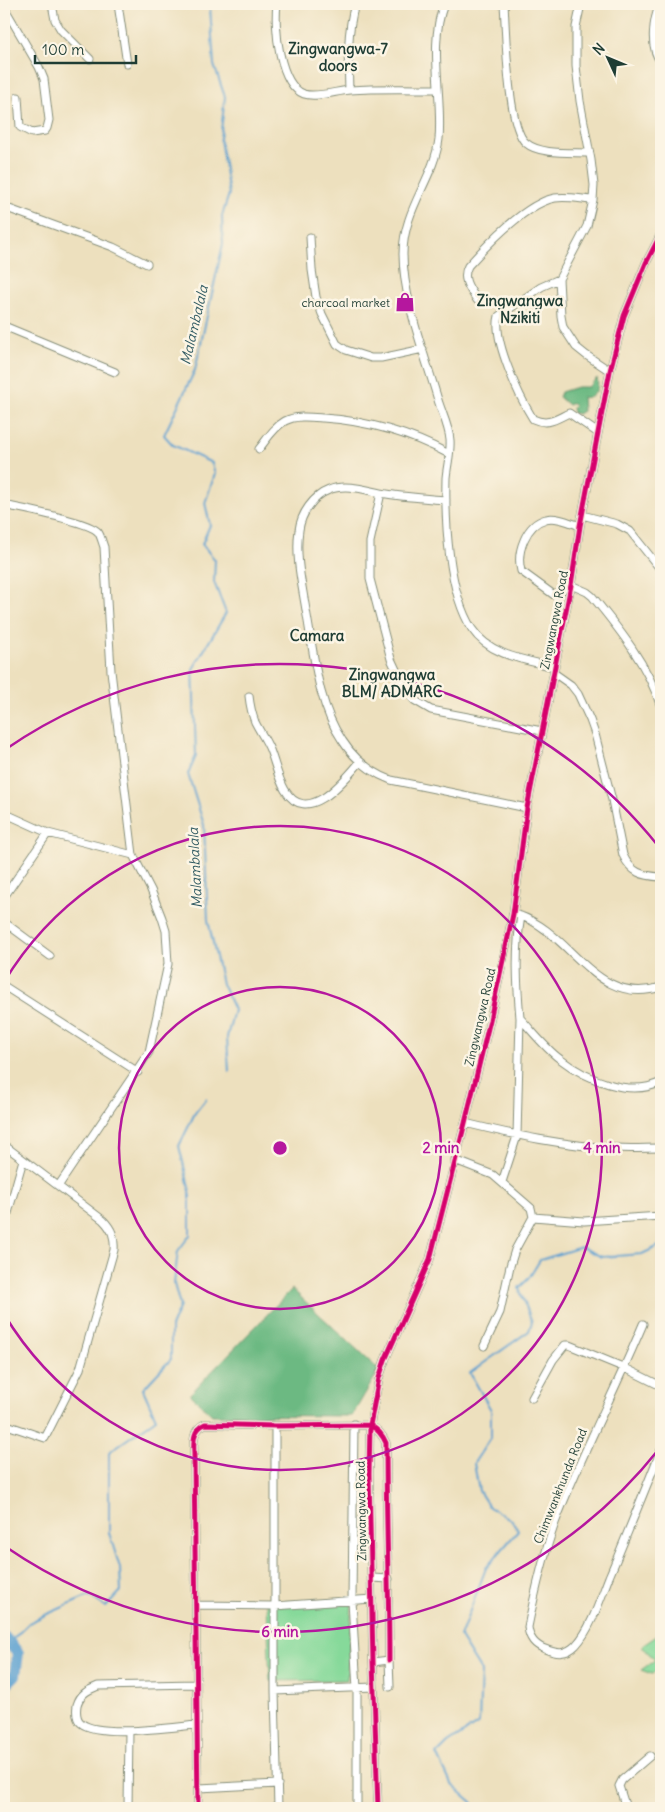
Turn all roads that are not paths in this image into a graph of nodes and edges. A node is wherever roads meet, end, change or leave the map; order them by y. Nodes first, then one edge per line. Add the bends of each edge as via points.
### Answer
1 (52, 4) edge
2 (118, 4) edge
3 (278, 4) edge
4 (355, 4) edge
5 (444, 4) edge
6 (504, 4) edge
7 (581, 4) edge
8 (660, 4) edge
9 (4, 7) edge
10 (90, 59) dead end
11 (661, 62) edge
12 (128, 64) dead end
13 (438, 89) junction
14 (349, 90) junction
15 (18, 97) dead end
16 (590, 153) junction
17 (593, 200) junction
18 (4, 207) edge
19 (661, 236) edge
20 (310, 237) dead end
21 (147, 264) dead end
22 (559, 278) junction
23 (477, 300) dead end
24 (4, 326) edge
25 (424, 349) junction
26 (610, 371) junction
27 (115, 372) dead end
28 (598, 433) junction
29 (259, 449) dead end
30 (448, 454) junction
31 (382, 493) junction
32 (446, 500) junction
33 (4, 505) edge
34 (582, 515) junction
35 (580, 526) junction
36 (661, 570) edge
37 (571, 585) junction
38 (555, 670) junction
39 (249, 696) dead end
40 (661, 706) edge
41 (542, 731) junction
42 (360, 762) junction
43 (527, 808) junction
44 (4, 813) edge
45 (48, 833) junction
46 (133, 855) junction
47 (661, 877) edge
48 (4, 897) edge
49 (513, 914) junction
50 (521, 916) junction
51 (4, 922) edge
52 (50, 956) dead end
53 (4, 986) edge
54 (661, 987) edge
55 (520, 1018) junction
56 (138, 1072) junction
57 (661, 1082) edge
58 (465, 1123) junction
59 (517, 1136) junction
60 (4, 1146) edge
61 (661, 1148) edge
62 (23, 1160) junction
63 (455, 1160) junction
64 (502, 1182) junction
65 (59, 1185) junction
66 (661, 1216) edge
67 (534, 1217) junction
68 (4, 1227) edge
69 (644, 1324) dead end
70 (484, 1346) dead end
71 (625, 1368) junction
72 (661, 1386) edge
73 (532, 1398) dead end
74 (4, 1424) edge
75 (354, 1424) junction
76 (370, 1425) junction
77 (275, 1426) junction
78 (661, 1450) edge
79 (372, 1578) junction
80 (389, 1579) junction
81 (372, 1599) junction
82 (352, 1601) junction
83 (197, 1606) junction
84 (275, 1606) junction
85 (389, 1660) junction
86 (372, 1662) junction
87 (196, 1684) junction
88 (374, 1687) junction
89 (390, 1687) dead end
90 (357, 1689) junction
91 (275, 1691) junction
92 (196, 1725) junction
93 (129, 1732) junction
94 (650, 1756) dead end
95 (278, 1784) junction
96 (199, 1788) junction
97 (128, 1808) edge
98 (198, 1808) edge
99 (278, 1808) edge
100 (357, 1808) edge
101 (378, 1808) edge
102 (626, 1808) edge

1 - 10 street via 61,30
2 - 12 street
3 - 14 street via 275,16 279,49 293,86 306,95
4 - 14 street via 347,56
5 - 13 street via 438,25
6 - 16 street via 514,119 521,137 535,148
7 - 16 street via 576,27 576,66
8 - 11 street via 654,41 655,52
9 - 15 street via 44,78 49,120 45,131 32,133 20,127
13 - 14 street
13 - 25 street via 438,140 434,158 404,231 406,288
16 - 17 street
17 - 22 street via 587,226
17 - 23 street via 556,197 526,211 464,272
18 - 21 street via 113,247
19 - 26 street, Zingwangwa Road via 624,316
20 - 25 street via 316,296 337,344 371,358
22 - 26 street via 561,316 569,338 586,355
22 - 28 street via 499,316 502,349 509,371 533,419 548,423 569,414
24 - 27 street
25 - 30 street via 450,440
26 - 28 street, Zingwangwa Road
28 - 34 street, Zingwangwa Road
29 - 30 street via 282,423 310,417 378,426
30 - 32 street
31 - 32 street
31 - 41 street via 370,542 370,579 391,659 405,689 414,700 432,710
31 - 42 street via 365,489 329,490 310,504 299,531 304,593 320,685 336,729
32 - 38 street via 455,589 473,631 502,653
33 - 46 street via 91,527 101,538 111,671
34 - 35 street, Zingwangwa Road
34 - 36 street via 617,524 630,531
35 - 37 street, Zingwangwa Road
35 - 37 street via 546,519 529,530 520,554 521,571 554,595
37 - 38 street, Zingwangwa Road
37 - 40 street via 592,596 624,637 649,676
38 - 41 street, Zingwangwa Road
38 - 47 street via 578,694 590,720 627,863 633,870
39 - 42 street via 254,718 291,797 308,804 324,798
41 - 43 street, Zingwangwa Road
42 - 43 street via 391,780
43 - 49 street, Zingwangwa Road
44 - 45 street
45 - 46 street
45 - 48 street
46 - 56 street via 162,918 168,949 154,1033 149,1052
49 - 50 street
49 - 58 street, Zingwangwa Road
50 - 54 street via 541,925 606,982 635,991
50 - 55 street via 516,974
51 - 52 street
53 - 56 street
55 - 57 street via 559,1059 597,1080 636,1087
55 - 59 street
56 - 65 street
58 - 59 street
58 - 63 street, Zingwangwa Road
59 - 61 street via 591,1147
59 - 64 street
60 - 62 street
62 - 65 street
62 - 68 street
63 - 64 street via 485,1170
63 - 76 street, Zingwangwa Road via 430,1258 382,1369
64 - 67 street via 530,1208
65 - 74 street via 110,1227 115,1240 114,1250 80,1369 45,1438
66 - 67 street via 584,1221
67 - 70 street via 516,1250 500,1312
69 - 71 street, Chimwankhunda Road
71 - 72 street
71 - 73 street via 565,1345
71 - 78 street, Chimwankhunda Road via 579,1464 547,1548 528,1627 529,1636 541,1648 556,1653 567,1652 582,1636 602,1596
75 - 76 street
75 - 77 street
75 - 82 street
76 - 79 street, Zingwangwa Road
76 - 80 street via 379,1430 386,1443
77 - 83 street via 205,1424 196,1430
77 - 84 street
79 - 80 street
79 - 81 street, Zingwangwa Road
80 - 85 street
81 - 82 street
81 - 86 street, Zingwangwa Road
82 - 84 street
82 - 90 street
83 - 84 street
83 - 87 street
84 - 91 street
85 - 86 street
85 - 89 street
86 - 88 street, Zingwangwa Road
87 - 92 street
87 - 93 street via 98,1686 82,1694 76,1710 77,1718 84,1725
88 - 90 street
88 - 101 street, Zingwangwa Road
90 - 91 street
90 - 100 street
91 - 95 street
92 - 93 street
92 - 96 street
93 - 97 street
94 - 102 street via 619,1786
95 - 96 street
95 - 99 street
96 - 98 street

